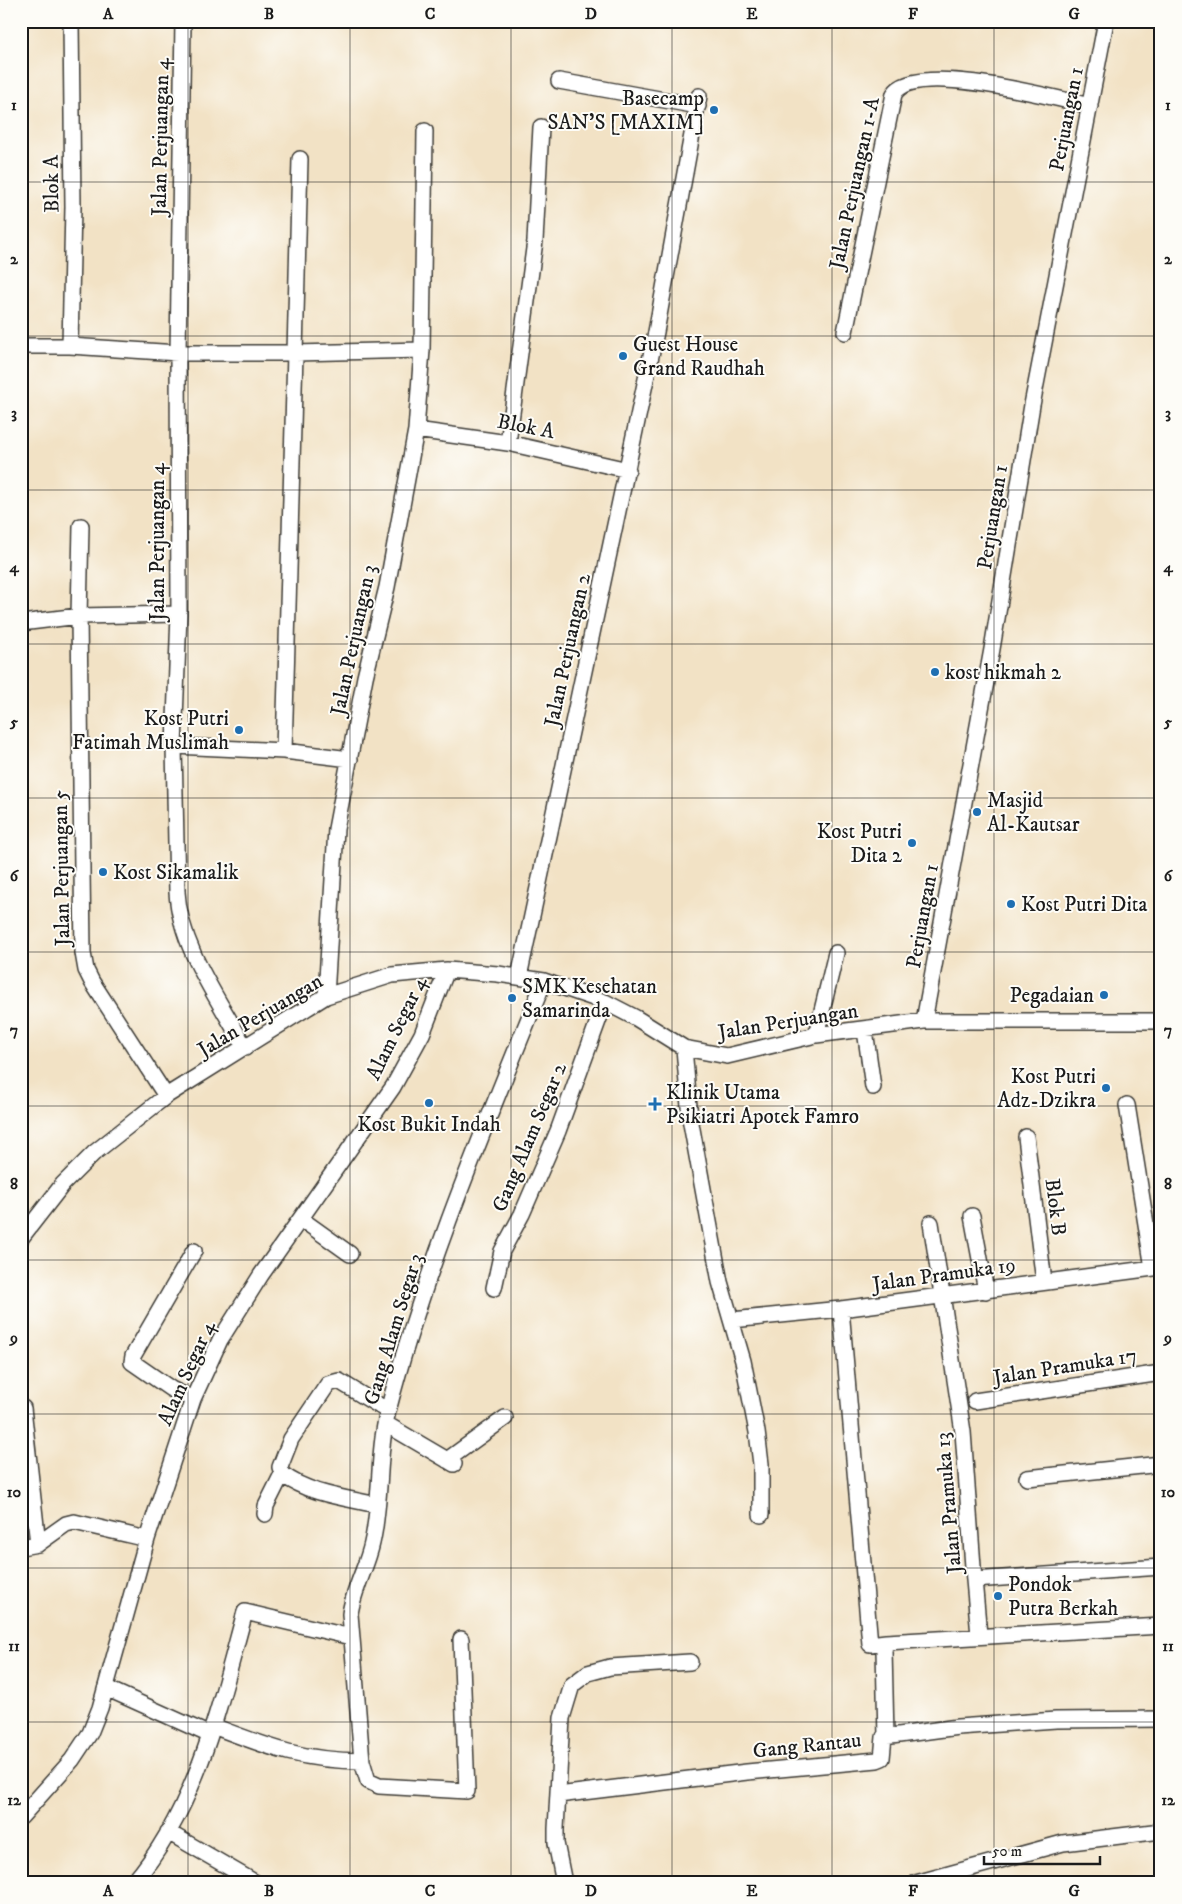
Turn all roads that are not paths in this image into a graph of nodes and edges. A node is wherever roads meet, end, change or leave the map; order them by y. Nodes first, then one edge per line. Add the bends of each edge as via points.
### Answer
1 (71, 21) edge
2 (183, 21) edge
3 (1106, 21) edge
4 (559, 81) dead end
5 (1090, 106) junction
6 (541, 127) dead end
7 (425, 131) dead end
8 (300, 159) dead end
9 (845, 332) dead end
10 (21, 346) edge
11 (70, 346) junction
12 (422, 350) junction
13 (178, 353) junction
14 (295, 353) junction
15 (416, 430) junction
16 (508, 442) junction
17 (628, 470) junction
18 (81, 526) dead end
19 (179, 614) junction
20 (79, 616) junction
21 (21, 623) edge
22 (174, 746) junction
23 (284, 751) junction
24 (350, 759) junction
25 (836, 953) dead end
26 (447, 970) junction
27 (519, 977) junction
28 (544, 981) junction
29 (326, 996) junction
30 (605, 1002) junction
31 (924, 1021) junction
32 (1161, 1021) edge
33 (865, 1030) junction
34 (816, 1035) junction
35 (245, 1048) junction
36 (684, 1048) junction
37 (873, 1087) dead end
38 (166, 1096) junction
39 (1127, 1105) dead end
40 (1026, 1137) dead end
41 (972, 1216) dead end
42 (301, 1219) junction
43 (931, 1223) dead end
44 (21, 1238) edge
45 (194, 1251) dead end
46 (350, 1254) dead end
47 (1157, 1268) edge
48 (1044, 1282) junction
49 (494, 1288) dead end
50 (986, 1291) junction
51 (943, 1297) junction
52 (841, 1309) junction
53 (732, 1320) junction
54 (1161, 1373) edge
55 (193, 1399) junction
56 (975, 1401) dead end
57 (23, 1408) dead end
58 (387, 1417) junction
59 (505, 1418) dead end
60 (1161, 1464) edge
61 (282, 1474) junction
62 (1027, 1478) dead end
63 (377, 1505) junction
64 (265, 1514) dead end
65 (761, 1515) dead end
66 (147, 1539) junction
67 (38, 1544) junction
68 (21, 1547) edge
69 (1161, 1567) edge
70 (974, 1580) junction
71 (1161, 1626) edge
72 (979, 1635) junction
73 (351, 1637) junction
74 (461, 1639) dead end
75 (886, 1642) junction
76 (690, 1662) dead end
77 (106, 1688) junction
78 (1161, 1718) edge
79 (212, 1731) junction
80 (886, 1737) junction
81 (362, 1761) junction
82 (558, 1795) junction
83 (21, 1817) edge
84 (1161, 1831) edge
85 (168, 1832) junction
86 (133, 1883) edge
87 (256, 1883) edge
88 (564, 1883) edge
89 (916, 1883) edge

1 - 11 street, Blok A via 73,207
2 - 13 street, Jalan Perjuangan 4
3 - 5 street, Perjuangan 1
4 - 17 street, Jalan Perjuangan 2 via 698,101
5 - 9 street, Jalan Perjuangan 1-A via 995,84 929,80 900,86 894,94 879,157
5 - 31 street, Perjuangan 1 via 1032,405 992,649
6 - 16 street via 535,241
7 - 12 street, Jalan Perjuangan 3
8 - 14 street
10 - 11 street
11 - 13 street
12 - 14 street
12 - 15 street, Jalan Perjuangan 3
13 - 14 street
13 - 19 street, Jalan Perjuangan 4
14 - 23 street
15 - 16 street, Blok A
15 - 24 street, Jalan Perjuangan 3
16 - 17 street, Blok A
17 - 27 street, Jalan Perjuangan 2
18 - 20 street, Jalan Perjuangan 5
19 - 20 street
19 - 22 street, Jalan Perjuangan 4
20 - 21 street
20 - 38 street, Jalan Perjuangan 5 via 83,953 86,970
22 - 23 street
22 - 35 street, Jalan Perjuangan 4 via 178,911 191,948
23 - 24 street
24 - 29 street, Jalan Perjuangan 3 via 336,829
25 - 34 street
26 - 27 street, Jalan Perjuangan
26 - 29 street, Jalan Perjuangan via 392,975
26 - 42 street, Alam Segar 4 via 422,1034 393,1087
27 - 28 street, Jalan Perjuangan
28 - 30 street, Jalan Perjuangan
28 - 58 street, Gang Alam Segar 3 via 469,1167 404,1351
29 - 35 street, Jalan Perjuangan
30 - 36 street, Jalan Perjuangan
30 - 49 street, Gang Alam Segar 2 via 558,1130 522,1214 502,1251
31 - 32 street, Jalan Perjuangan
31 - 33 street, Jalan Perjuangan
33 - 34 street, Jalan Perjuangan
33 - 37 street
34 - 36 street, Jalan Perjuangan via 727,1056
35 - 38 street, Jalan Perjuangan
36 - 53 street via 690,1118 720,1282
38 - 44 street, Jalan Perjuangan via 94,1153 63,1184
39 - 47 street
40 - 48 street, Blok B
41 - 50 street
42 - 46 street
42 - 55 street, Alam Segar 4 via 220,1340
43 - 51 street, Jalan Pramuka 13
45 - 55 street via 132,1362
47 - 48 street, Jalan Pramuka 19
48 - 50 street, Jalan Pramuka 19
50 - 51 street, Jalan Pramuka 19
51 - 52 street, Jalan Pramuka 19
51 - 70 street, Jalan Pramuka 13 via 963,1432
52 - 53 street, Jalan Pramuka 19
52 - 75 street via 870,1644
53 - 65 street via 757,1432
54 - 56 street, Jalan Pramuka 17
55 - 66 street, Alam Segar 4
57 - 67 street
58 - 59 street via 450,1462
58 - 61 street via 339,1381 331,1382 291,1439 280,1467
58 - 63 street, Gang Alam Segar 3
60 - 62 street
61 - 63 street via 320,1491
61 - 64 street
63 - 73 street, Gang Alam Segar 3 via 372,1542 352,1599
66 - 67 street via 74,1522
66 - 77 street, Alam Segar 4
67 - 68 street
69 - 70 street, Jalan Pramuka 13
70 - 72 street
71 - 72 street via 1011,1636
72 - 75 street
73 - 79 street via 245,1612
73 - 81 street, Gang Alam Segar 3
74 - 81 street, Gang Alam Segar 3 via 467,1791 379,1786 368,1781
75 - 80 street
76 - 82 street via 603,1669 580,1677 572,1685 562,1718
77 - 79 street
77 - 83 street, Alam Segar 4 via 90,1733 72,1760
78 - 80 street, Gang Rantau via 1056,1720 958,1727
79 - 81 street via 302,1757
79 - 85 street via 198,1772
80 - 82 street, Gang Rantau via 882,1758 877,1760
82 - 88 street via 556,1843
84 - 89 street via 1064,1843
85 - 86 street
85 - 87 street

